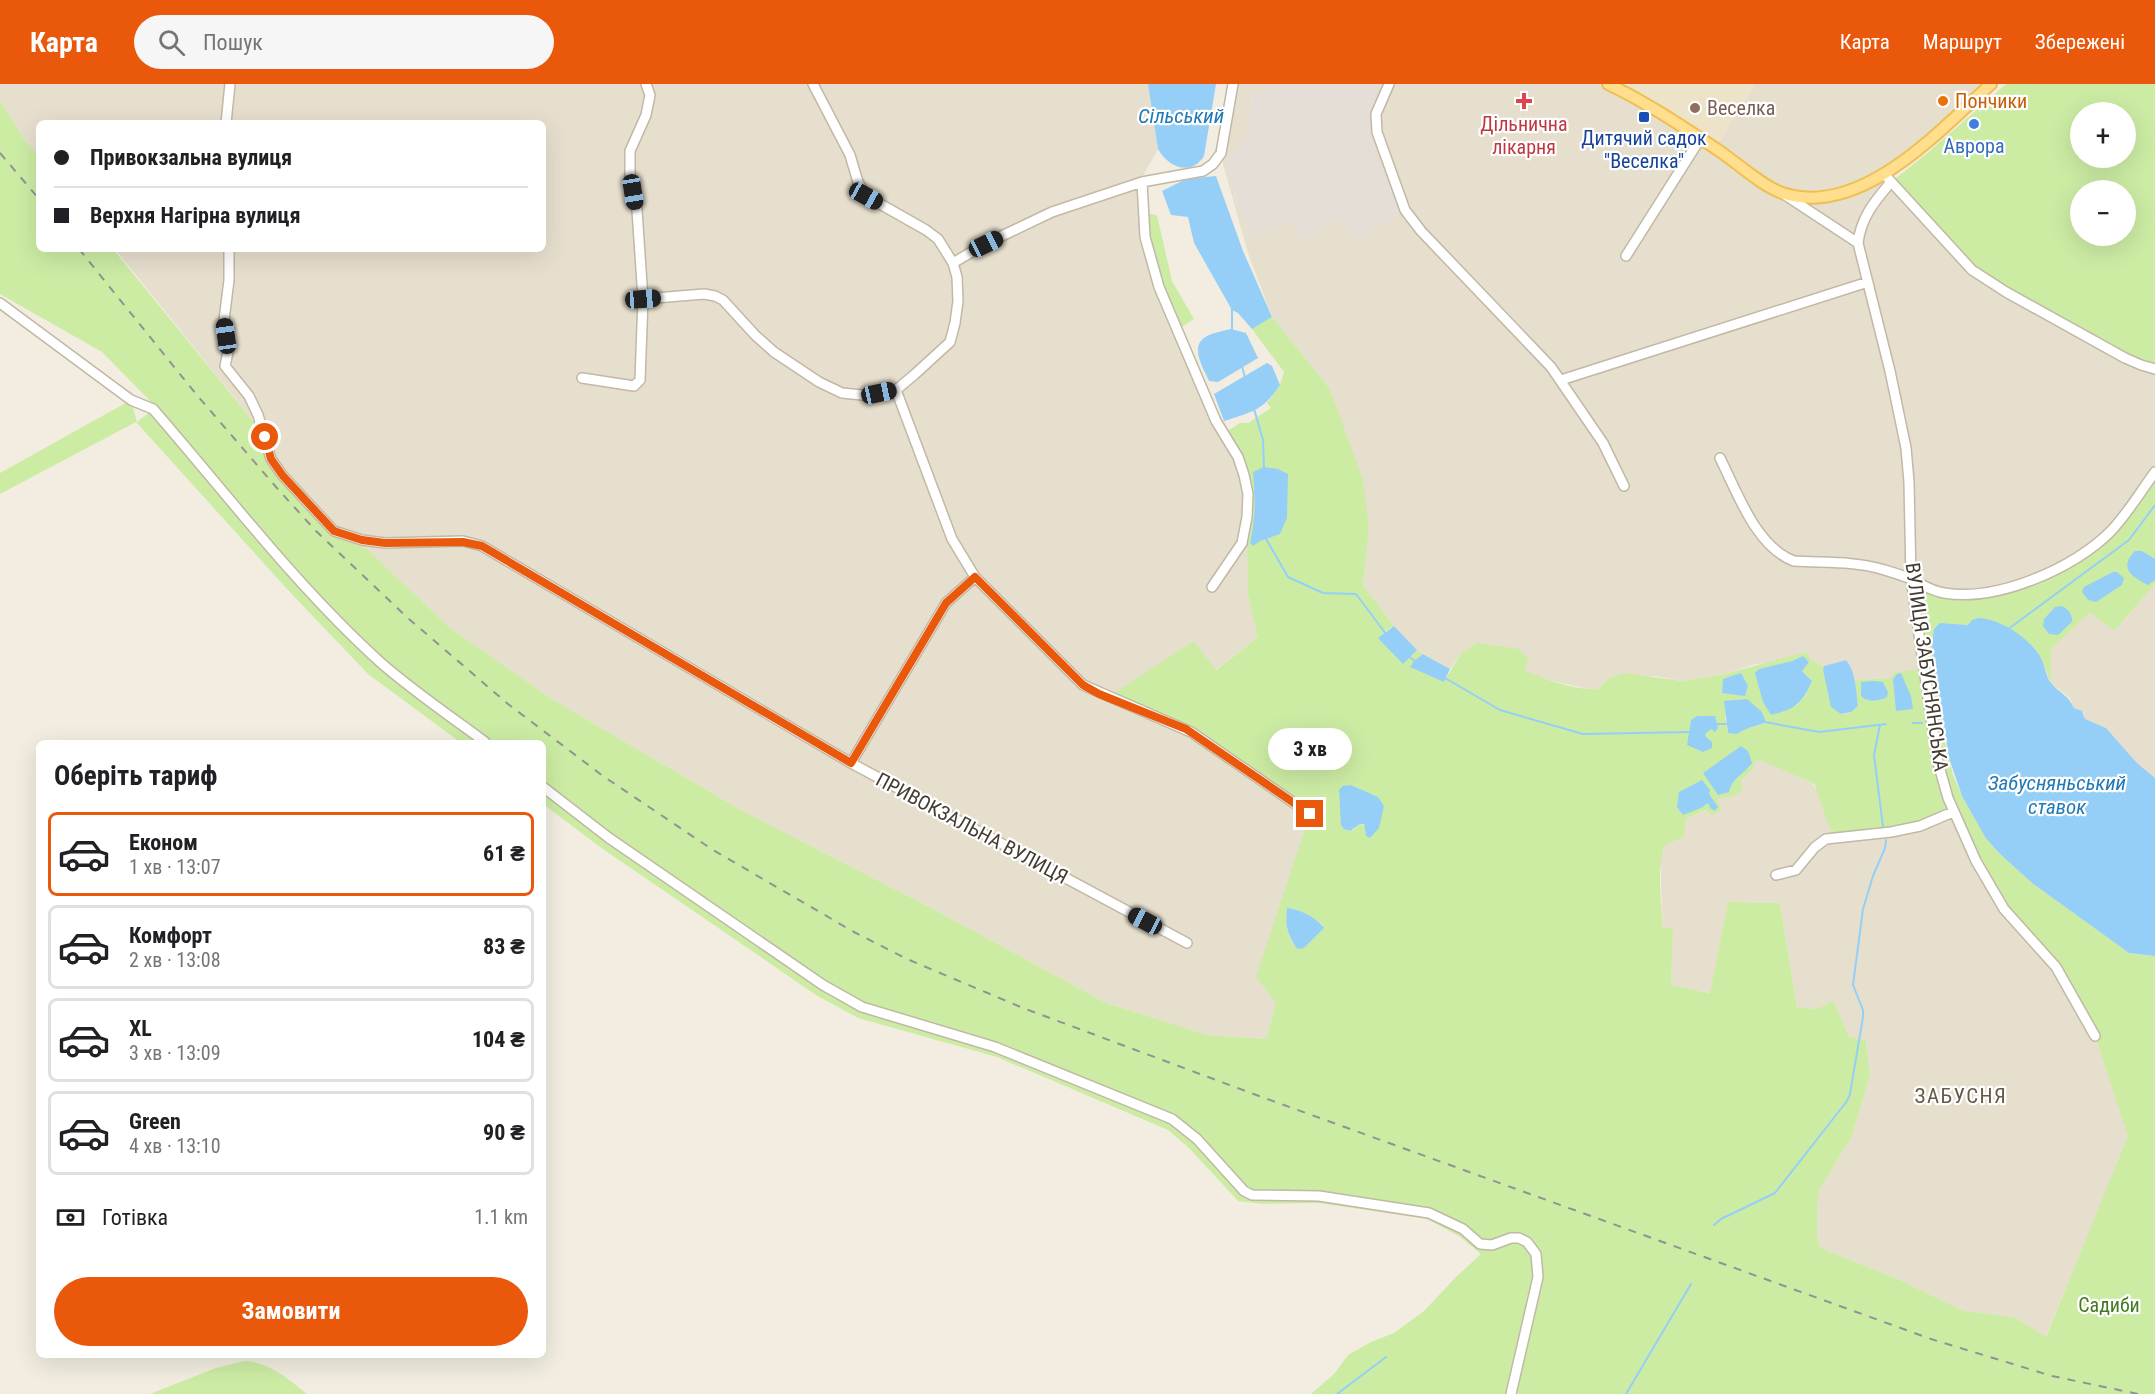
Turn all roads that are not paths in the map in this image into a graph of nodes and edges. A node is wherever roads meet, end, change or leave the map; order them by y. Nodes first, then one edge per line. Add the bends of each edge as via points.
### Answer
1 (230, 84) edge
2 (646, 84) edge
3 (813, 84) edge
4 (1233, 84) edge
5 (1389, 84) edge
6 (1608, 84) edge
7 (1991, 84) edge
8 (226, 120) edge
9 (1700, 139) junction
10 (1887, 178) junction
11 (1142, 182) junction
12 (1781, 192) junction
13 (1858, 243) junction
14 (229, 252) edge
15 (1626, 256) dead end
16 (953, 263) junction
17 (1868, 282) junction
18 (643, 299) junction
19 (0, 303) edge
20 (2155, 369) edge
21 (582, 378) dead end
22 (1561, 380) junction
23 (896, 390) junction
24 (1719, 458) dead end
25 (2155, 472) edge
26 (1624, 486) dead end
27 (975, 577) junction
28 (1911, 579) junction
29 (1212, 587) dead end
30 (482, 740) edge
31 (851, 763) junction
32 (546, 789) edge
33 (1953, 812) junction
34 (1310, 814) dead end
35 (1776, 875) dead end
36 (1187, 944) dead end
37 (2095, 1036) dead end
38 (1511, 1394) edge

1 - 8 street
2 - 18 street via 650,95 646,115 630,151
3 - 16 street via 850,154 866,196 938,239
4 - 11 street via 1221,153 1213,164 1203,171
5 - 22 street via 1378,106 1376,123 1405,210
6 - 9 main road
7 - 10 main road
9 - 12 main road
9 - 15 street
10 - 12 main road via 1830,196
10 - 13 street via 1865,215
10 - 20 street via 1977,273 2134,363
11 - 16 street via 1052,212
11 - 29 street via 1145,237 1159,287 1216,421 1238,457 1246,484 1247,518 1242,543
12 - 13 street
13 - 17 street, ВУЛИЦЯ ЗАБУСНЯНСЬКА
14 - 31 street, ПРИВОКЗАЛЬНА ВУЛИЦЯ via 225,366 249,396 271,459 334,531 385,543 463,542 482,546
16 - 23 street via 958,301 950,342
17 - 22 street
17 - 28 street, ВУЛИЦЯ ЗАБУСНЯНСЬКА via 1906,448
18 - 21 street via 640,380 634,386
18 - 23 street via 715,296 774,352 819,382 842,393 862,395
19 - 30 street via 131,400 153,409 298,581 340,624 382,663
22 - 26 street via 1603,443
23 - 27 street via 952,539
24 - 28 street via 1763,538 1778,553 1794,561 1869,566
25 - 28 street via 2111,531 2083,554 2055,569 2007,588 1978,594 1937,592
27 - 31 street via 946,603
27 - 34 street via 1083,685 1186,729
28 - 33 street, ВУЛИЦЯ ЗАБУСНЯНСЬКА via 1938,759
31 - 36 street, ПРИВОКЗАЛЬНА ВУЛИЦЯ
32 - 38 street via 609,838 852,1002 995,1047 1172,1119 1252,1195 1319,1196 1429,1213 1463,1229 1480,1244 1492,1245 1511,1238 1527,1242 1536,1254 1538,1277
33 - 35 street via 1920,826 1826,839 1796,870
33 - 37 street, ВУЛИЦЯ ЗАБУСНЯНСЬКА via 2004,909 2056,967

